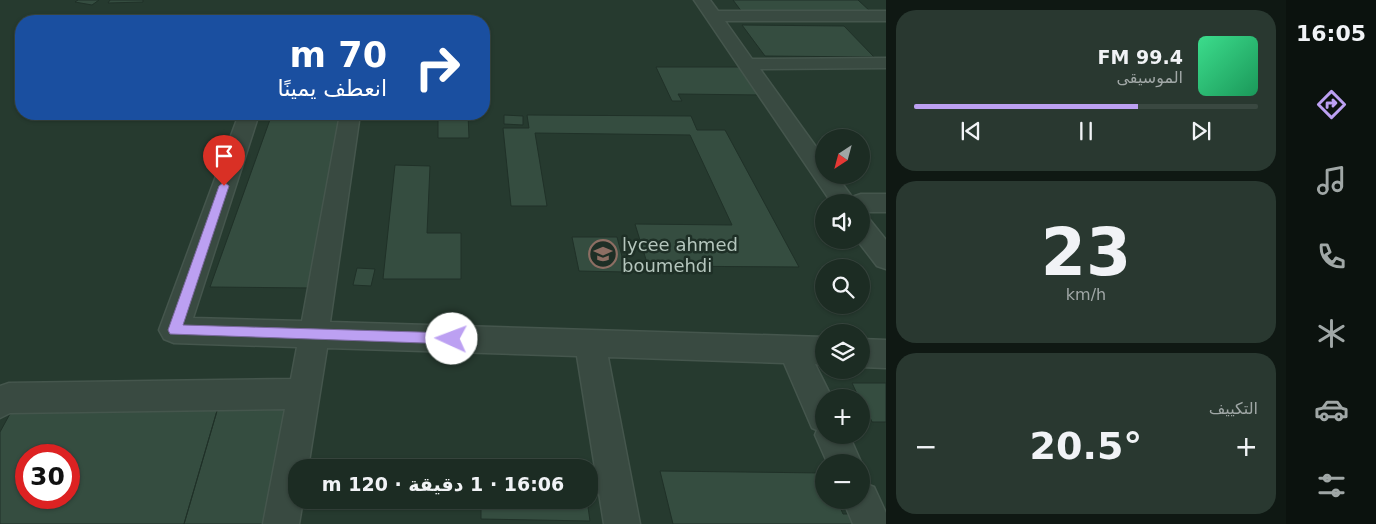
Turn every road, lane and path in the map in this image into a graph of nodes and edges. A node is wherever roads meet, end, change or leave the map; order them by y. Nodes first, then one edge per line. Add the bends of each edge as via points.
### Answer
1 (702, 0) edge
2 (864, 0) edge
3 (714, 16) junction
4 (884, 17) edge
5 (886, 63) edge
6 (747, 64) junction
7 (247, 120) edge
8 (349, 120) edge
9 (815, 162) edge
10 (870, 203) edge
11 (886, 203) edge
12 (870, 239) edge
13 (886, 259) edge
14 (314, 335) junction
15 (590, 343) junction
16 (793, 350) junction
17 (815, 351) edge
18 (870, 353) edge
19 (886, 354) edge
20 (304, 394) junction
21 (815, 398) edge
22 (0, 402) edge
23 (865, 509) edge
24 (281, 524) edge
25 (622, 524) edge
26 (872, 524) edge

1 - 3 street
2 - 4 street
3 - 4 street
3 - 6 street
5 - 6 street
6 - 9 street
7 - 14 street via 174,330
8 - 14 street
10 - 11 street
12 - 13 street
14 - 15 street
14 - 20 street
15 - 16 street
15 - 25 street
16 - 17 street
16 - 21 street
18 - 19 street
20 - 22 street via 9,398
20 - 24 street
23 - 26 street

